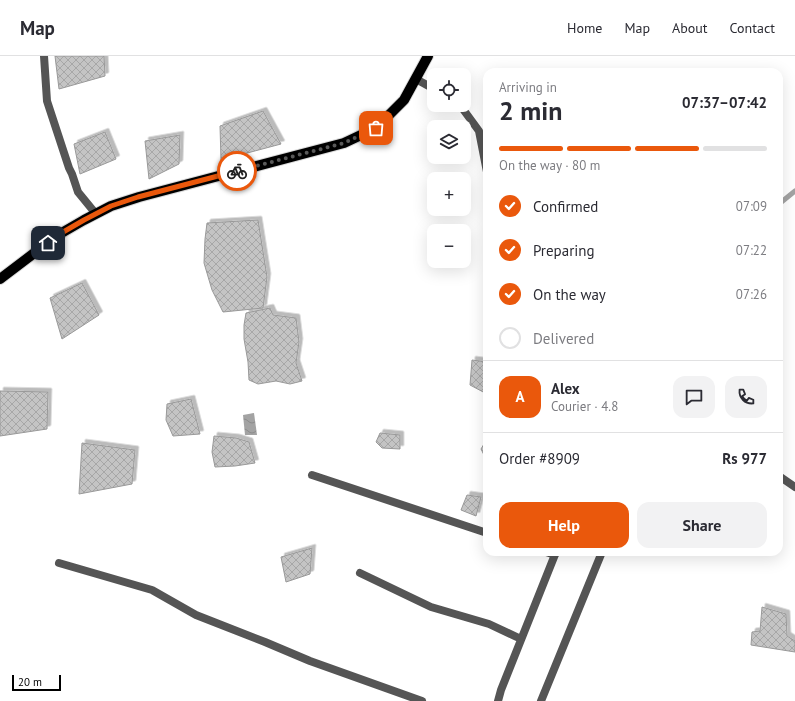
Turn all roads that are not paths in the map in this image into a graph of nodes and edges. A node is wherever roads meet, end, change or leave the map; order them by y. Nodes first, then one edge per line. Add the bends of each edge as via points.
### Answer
1 (44, 56) edge
2 (428, 56) edge
3 (416, 78) junction
4 (427, 85) edge
5 (465, 112) edge
6 (483, 152) edge
7 (96, 214) junction
8 (0, 279) edge
9 (312, 475) dead end
10 (783, 479) edge
11 (795, 487) edge
12 (483, 532) edge
13 (555, 556) edge
14 (600, 556) edge
15 (59, 563) dead end
16 (360, 573) dead end
17 (521, 639) junction
18 (422, 701) edge
19 (498, 701) edge
20 (541, 701) edge

1 - 7 street via 47,101 69,168 78,192
2 - 3 main road
3 - 4 street
3 - 7 main road via 404,100 376,128 344,143 138,197
5 - 6 street via 479,131
7 - 8 main road via 58,235
9 - 12 street
10 - 11 street
13 - 17 street
14 - 20 street
15 - 18 street via 152,590 196,615 310,661
16 - 17 street via 431,607 489,624
17 - 19 street

